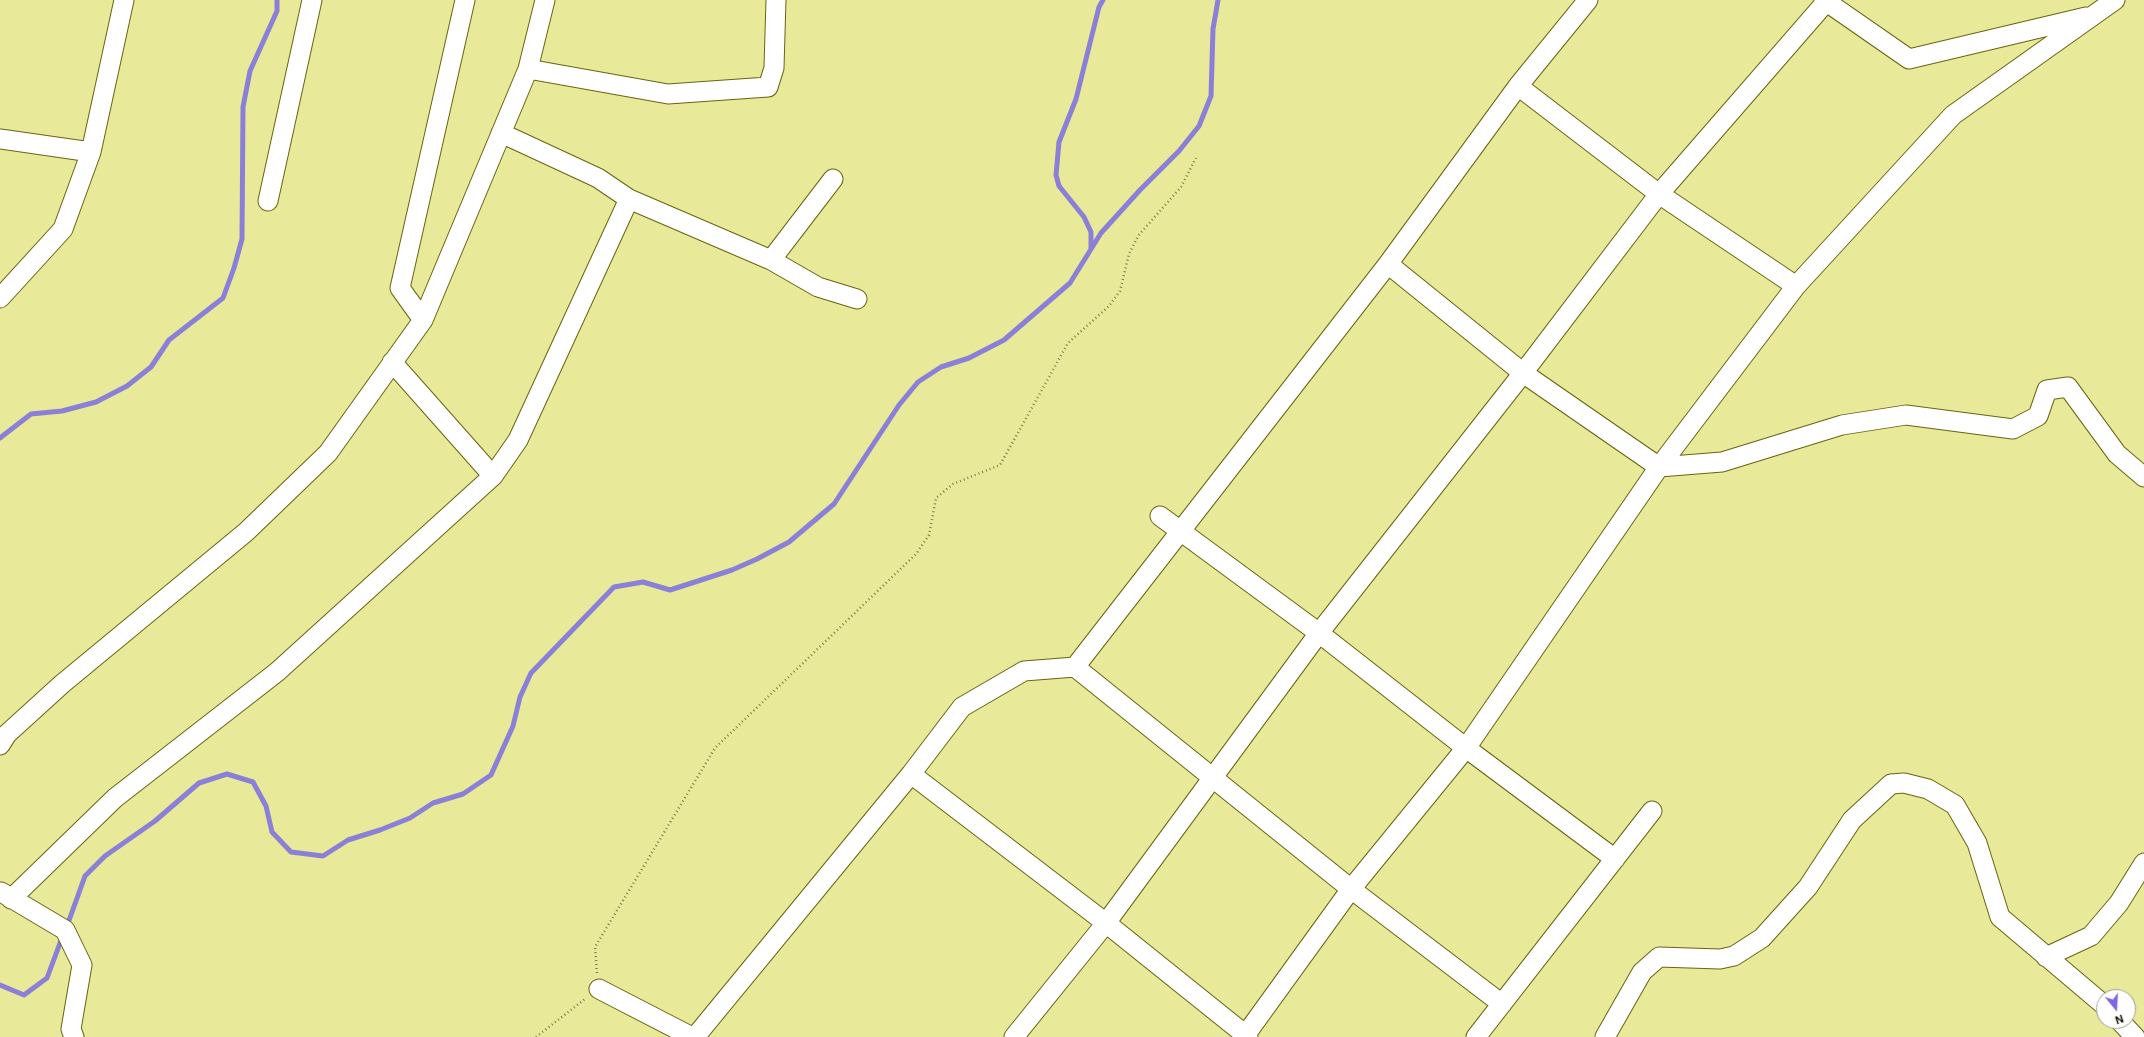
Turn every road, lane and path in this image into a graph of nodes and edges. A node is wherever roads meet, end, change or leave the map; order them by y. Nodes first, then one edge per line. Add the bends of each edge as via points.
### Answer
1 (124, 0) edge
2 (312, 0) edge
3 (465, 0) edge
4 (545, 0) edge
5 (776, 0) edge
6 (1588, 0) edge
7 (2115, 0) edge
8 (1825, 1) edge
9 (2097, 14) junction
10 (528, 69) junction
11 (1518, 86) junction
12 (501, 133) junction
13 (0, 139) edge
14 (91, 152) junction
15 (1196, 158) dead end
16 (834, 179) dead end
17 (1659, 194) junction
18 (629, 199) junction
19 (268, 201) dead end
20 (770, 260) junction
21 (1388, 264) junction
22 (1796, 286) junction
23 (3, 294) edge
24 (857, 299) dead end
25 (422, 320) junction
26 (392, 362) junction
27 (1523, 373) junction
28 (1658, 467) junction
29 (493, 476) junction
30 (2144, 477) edge
31 (1160, 516) dead end
32 (1181, 532) junction
33 (1319, 633) junction
34 (1075, 667) junction
35 (0, 745) edge
36 (1466, 748) junction
37 (912, 774) junction
38 (1212, 778) junction
39 (1652, 811) dead end
40 (1615, 859) junction
41 (2144, 863) edge
42 (1351, 889) junction
43 (5, 895) edge
44 (1106, 923) junction
45 (2046, 957) junction
46 (599, 988) junction
47 (2096, 998) edge
48 (1502, 1004) junction
49 (2127, 1029) edge
50 (1246, 1036) edge
51 (74, 1037) edge
52 (536, 1037) edge
53 (692, 1037) edge
54 (695, 1037) edge
55 (1014, 1037) edge
56 (1476, 1037) edge
57 (1605, 1037) edge
58 (2134, 1037) edge

1 - 14 street
2 - 19 street
3 - 25 street via 400,288
4 - 10 street
5 - 10 street via 774,68 768,87 668,94
6 - 11 street
7 - 9 street
8 - 9 street via 1909,59
8 - 17 street
9 - 22 street via 1953,115
10 - 12 street
11 - 17 street
11 - 21 street
12 - 18 street via 598,178
12 - 25 street
13 - 14 street
14 - 23 street via 62,230
15 - 46 path via 1182,187 1138,236 1129,254 1120,291 1109,306 1068,343 1000,465 953,484 936,498 929,535 916,554 715,748 595,947
16 - 20 street
17 - 22 street
17 - 27 street
18 - 20 street
18 - 29 street via 518,440
20 - 24 street via 818,287
21 - 27 street
21 - 32 street
22 - 28 street
25 - 26 street
26 - 29 street
26 - 35 street via 328,453 246,532 62,684 7,734
27 - 28 street
27 - 33 street
28 - 30 street via 1722,462 1842,426 1906,415 2013,429 2038,416 2047,390 2068,387 2117,454
28 - 36 street
29 - 43 street via 277,672 115,798
31 - 32 street
32 - 33 street
32 - 34 street
33 - 36 street
33 - 38 street
34 - 37 street via 1024,671 962,707
34 - 38 street
36 - 40 street
36 - 42 street
37 - 44 street
37 - 54 street
38 - 42 street
38 - 44 street
39 - 40 street
40 - 48 street
41 - 45 street via 2119,903 2091,936
42 - 48 street
42 - 50 street
43 - 51 street via 65,930 82,965 71,1029
44 - 50 street
44 - 55 street
45 - 47 street
45 - 57 street via 2000,917 1977,843 1955,805 1928,789 1904,783 1890,784 1852,820 1808,887 1762,938 1734,956 1720,959 1659,957 1642,972
46 - 52 path
46 - 53 street
48 - 56 street
49 - 58 street

